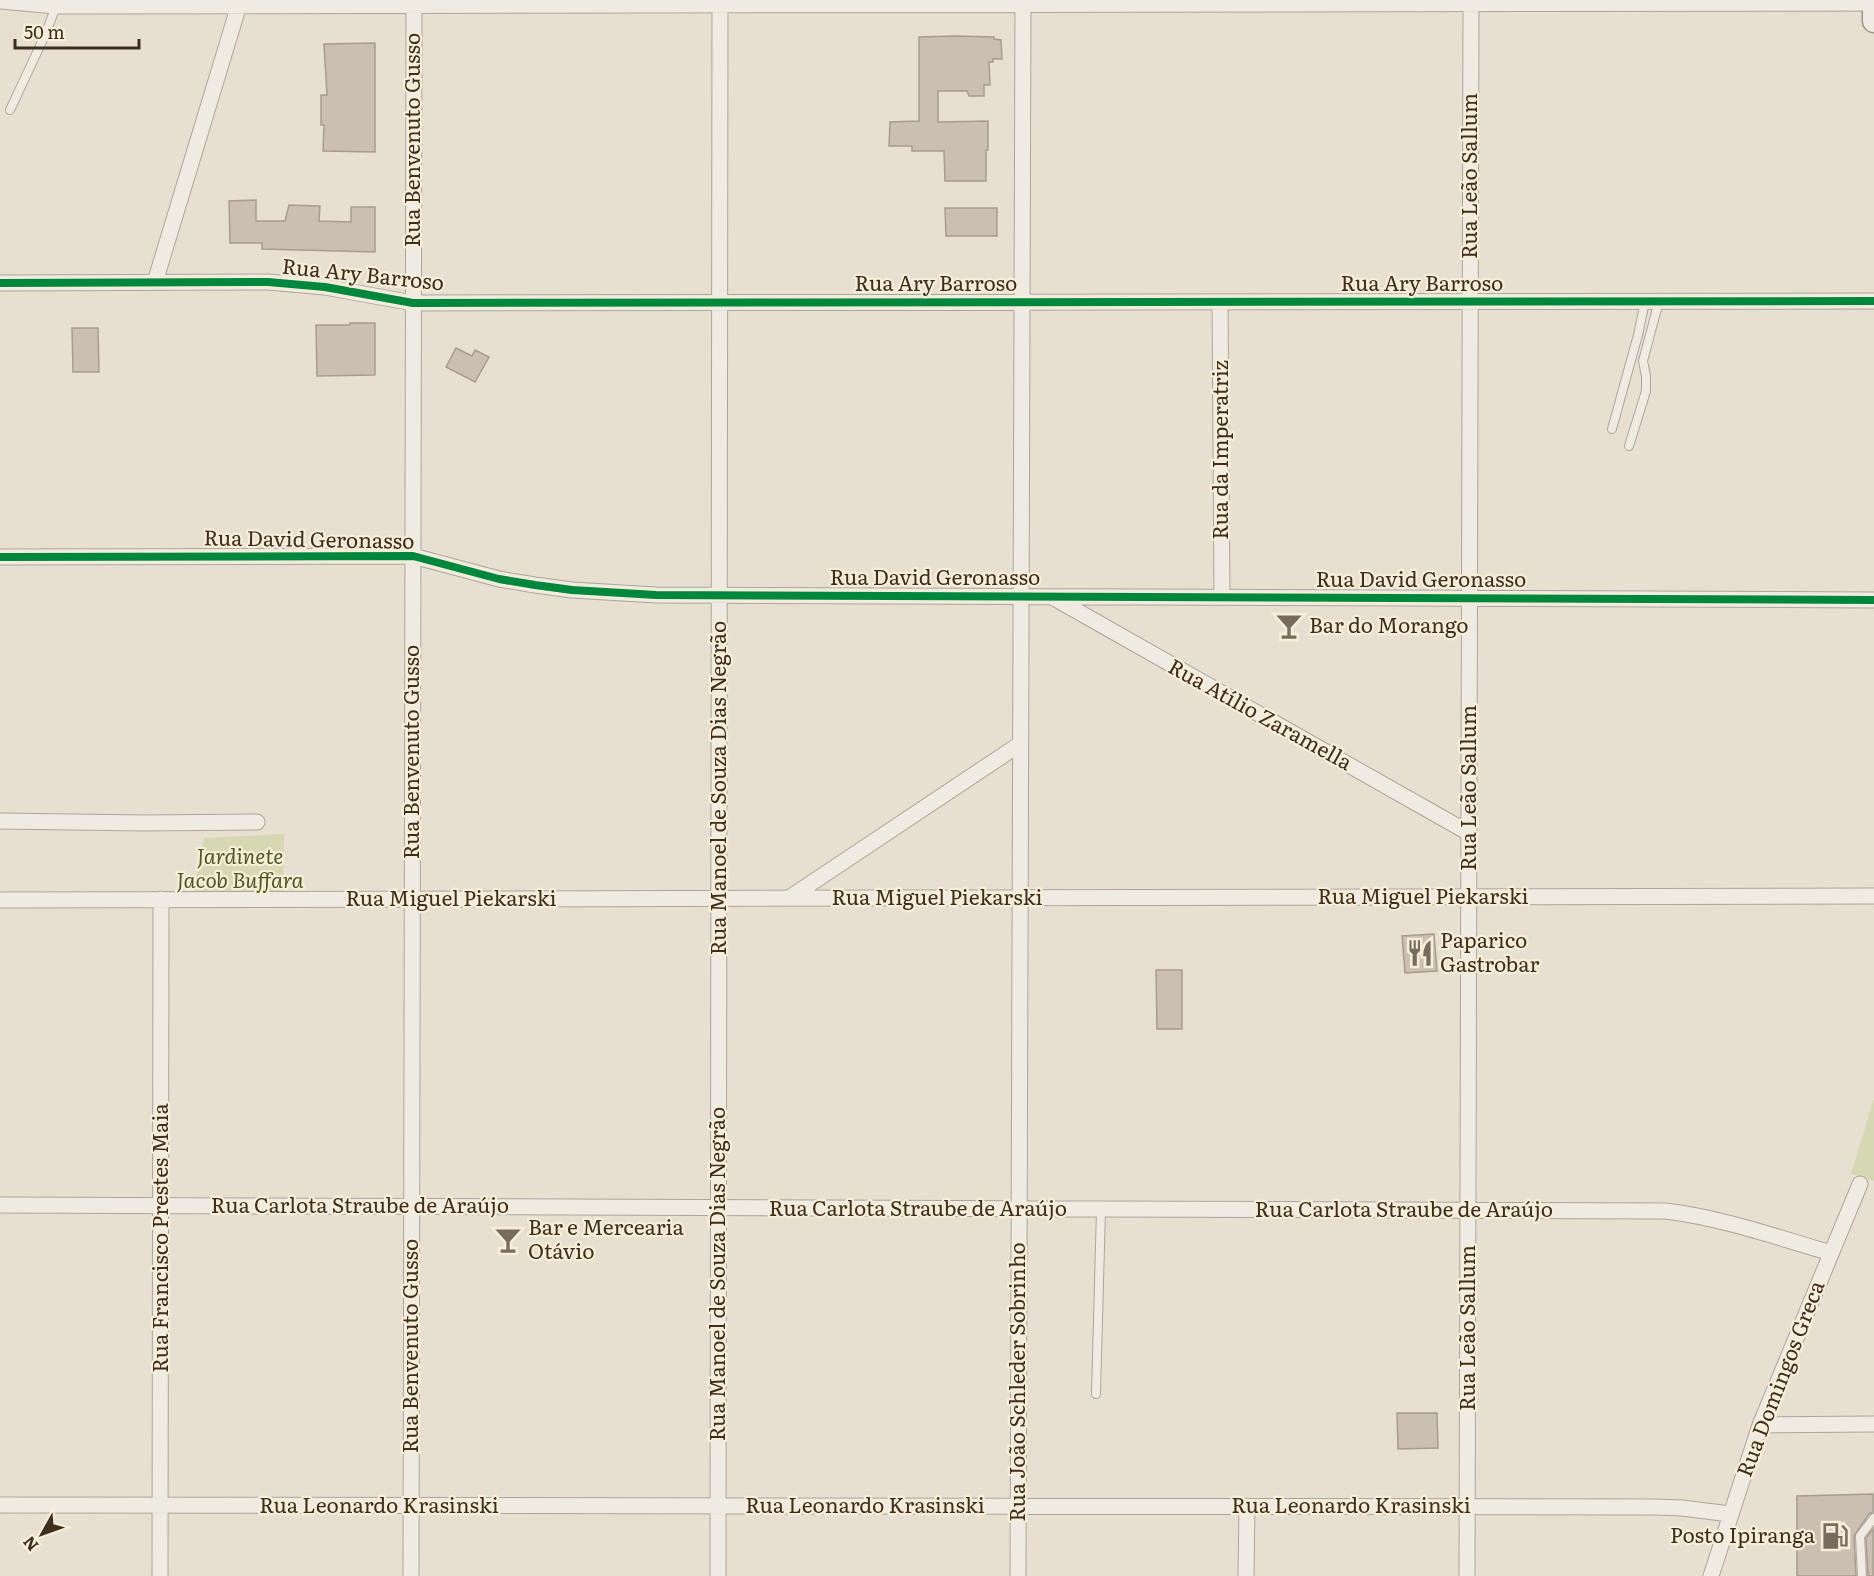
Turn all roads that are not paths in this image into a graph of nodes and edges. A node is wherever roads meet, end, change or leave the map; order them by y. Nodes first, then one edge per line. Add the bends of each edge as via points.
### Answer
1 (0, 1) edge
2 (720, 2) edge
3 (1023, 2) edge
4 (1471, 2) edge
5 (1874, 2) edge
6 (414, 3) edge
7 (239, 5) junction
8 (56, 6) junction
9 (1874, 21) edge
10 (10, 110) dead end
11 (155, 282) junction
12 (0, 284) edge
13 (1652, 301) junction
14 (1874, 301) edge
15 (720, 302) junction
16 (1022, 302) junction
17 (1221, 302) junction
18 (1470, 302) junction
19 (413, 303) junction
20 (1612, 429) dead end
21 (1629, 446) dead end
22 (413, 556) junction
23 (0, 557) edge
24 (719, 595) junction
25 (1021, 596) junction
26 (1051, 597) junction
27 (1222, 597) junction
28 (1469, 598) junction
29 (1874, 600) edge
30 (1020, 744) junction
31 (0, 821) edge
32 (257, 822) dead end
33 (1469, 832) junction
34 (1874, 896) edge
35 (1469, 897) junction
36 (719, 898) junction
37 (789, 898) junction
38 (1020, 898) junction
39 (161, 899) junction
40 (412, 899) junction
41 (0, 900) edge
42 (1860, 1184) dead end
43 (0, 1205) edge
44 (161, 1206) junction
45 (411, 1207) junction
46 (718, 1208) junction
47 (1019, 1209) junction
48 (1101, 1209) junction
49 (1468, 1211) junction
50 (1831, 1253) junction
51 (1096, 1394) dead end
52 (1874, 1424) edge
53 (1760, 1425) junction
54 (0, 1505) edge
55 (160, 1505) junction
56 (411, 1506) junction
57 (718, 1506) junction
58 (1018, 1506) junction
59 (1247, 1506) junction
60 (1467, 1506) junction
61 (1730, 1514) junction
62 (1874, 1518) edge
63 (160, 1576) edge
64 (411, 1576) edge
65 (718, 1576) edge
66 (1018, 1576) edge
67 (1246, 1576) edge
68 (1467, 1576) edge
69 (1710, 1576) edge
70 (1862, 1576) edge

1 - 8 street
2 - 3 street
2 - 6 street
2 - 15 street, Rua Manoel de Souza Dias Negrão
3 - 4 street
3 - 16 street, Rua João Schleder Sobrinho
4 - 5 street
4 - 18 street, Rua Leão Sallum
5 - 9 main road
6 - 7 street
6 - 19 street, Rua Benvenuto Gusso
7 - 8 street
7 - 11 street
8 - 10 lane
11 - 12 street, Rua Ary Barroso
11 - 19 street, Rua Ary Barroso via 295,284
13 - 14 street, Rua Ary Barroso
13 - 18 street, Rua Ary Barroso
13 - 20 lane via 1638,335
13 - 21 lane via 1643,360 1646,391
15 - 16 street, Rua Ary Barroso
15 - 19 street, Rua Ary Barroso
15 - 24 street, Rua Manoel de Souza Dias Negrão
16 - 17 street, Rua Ary Barroso
16 - 25 street, Rua João Schleder Sobrinho
17 - 18 street, Rua Ary Barroso
17 - 27 street, Rua da Imperatriz
18 - 28 street, Rua Leão Sallum
19 - 22 street, Rua Benvenuto Gusso
22 - 23 street, Rua David Geronasso
22 - 24 street, Rua David Geronasso via 500,579 553,588
22 - 40 street, Rua Benvenuto Gusso
24 - 25 street, Rua David Geronasso
24 - 36 street, Rua Manoel de Souza Dias Negrão
25 - 26 street, Rua David Geronasso
25 - 30 street, Rua João Schleder Sobrinho
26 - 27 street, Rua David Geronasso
26 - 33 street, Rua Atílio Zaramella
27 - 28 street, Rua David Geronasso
28 - 29 street, Rua David Geronasso
28 - 33 street, Rua Leão Sallum
30 - 37 street
30 - 38 street, Rua João Schleder Sobrinho
31 - 32 street
33 - 35 street, Rua Leão Sallum
34 - 35 street, Rua Miguel Piekarski
35 - 38 street, Rua Miguel Piekarski
35 - 49 street, Rua Leão Sallum
36 - 37 street, Rua Miguel Piekarski
36 - 40 street, Rua Miguel Piekarski
36 - 46 street, Rua Manoel de Souza Dias Negrão
37 - 38 street, Rua Miguel Piekarski
38 - 47 street, Rua João Schleder Sobrinho
39 - 40 street, Rua Miguel Piekarski
39 - 41 street, Rua Miguel Piekarski
39 - 44 street, Rua Francisco Prestes Maia
40 - 45 street, Rua Benvenuto Gusso
42 - 50 street, Rua Domingos Greca
43 - 44 street, Rua Carlota Straube de Araújo
44 - 45 street, Rua Carlota Straube de Araújo
44 - 55 street, Rua Francisco Prestes Maia
45 - 46 street, Rua Carlota Straube de Araújo
45 - 56 street, Rua Benvenuto Gusso
46 - 47 street, Rua Carlota Straube de Araújo
46 - 57 street, Rua Manoel de Souza Dias Negrão
47 - 48 street, Rua Carlota Straube de Araújo
47 - 58 street, Rua João Schleder Sobrinho
48 - 49 street, Rua Carlota Straube de Araújo
48 - 51 lane
49 - 50 street, Rua Carlota Straube de Araújo via 1692,1214
49 - 60 street, Rua Leão Sallum
50 - 53 street, Rua Domingos Greca
52 - 53 street
53 - 61 street, Rua Domingos Greca
54 - 55 street, Rua Leonardo Krasinski
55 - 56 street, Rua Leonardo Krasinski
55 - 63 street, Rua Francisco Prestes Maia
56 - 57 street, Rua Leonardo Krasinski
56 - 64 street, Rua Benvenuto Gusso
57 - 58 street, Rua Leonardo Krasinski
57 - 65 street, Rua Manoel de Souza Dias Negrão
58 - 59 street, Rua Leonardo Krasinski
58 - 66 street, Rua João Schleder Sobrinho
59 - 60 street, Rua Leonardo Krasinski
59 - 67 street
60 - 61 street, Rua Leonardo Krasinski via 1655,1507
60 - 68 street, Rua Leão Sallum
61 - 69 street, Rua Domingos Greca
62 - 70 lane via 1860,1536

